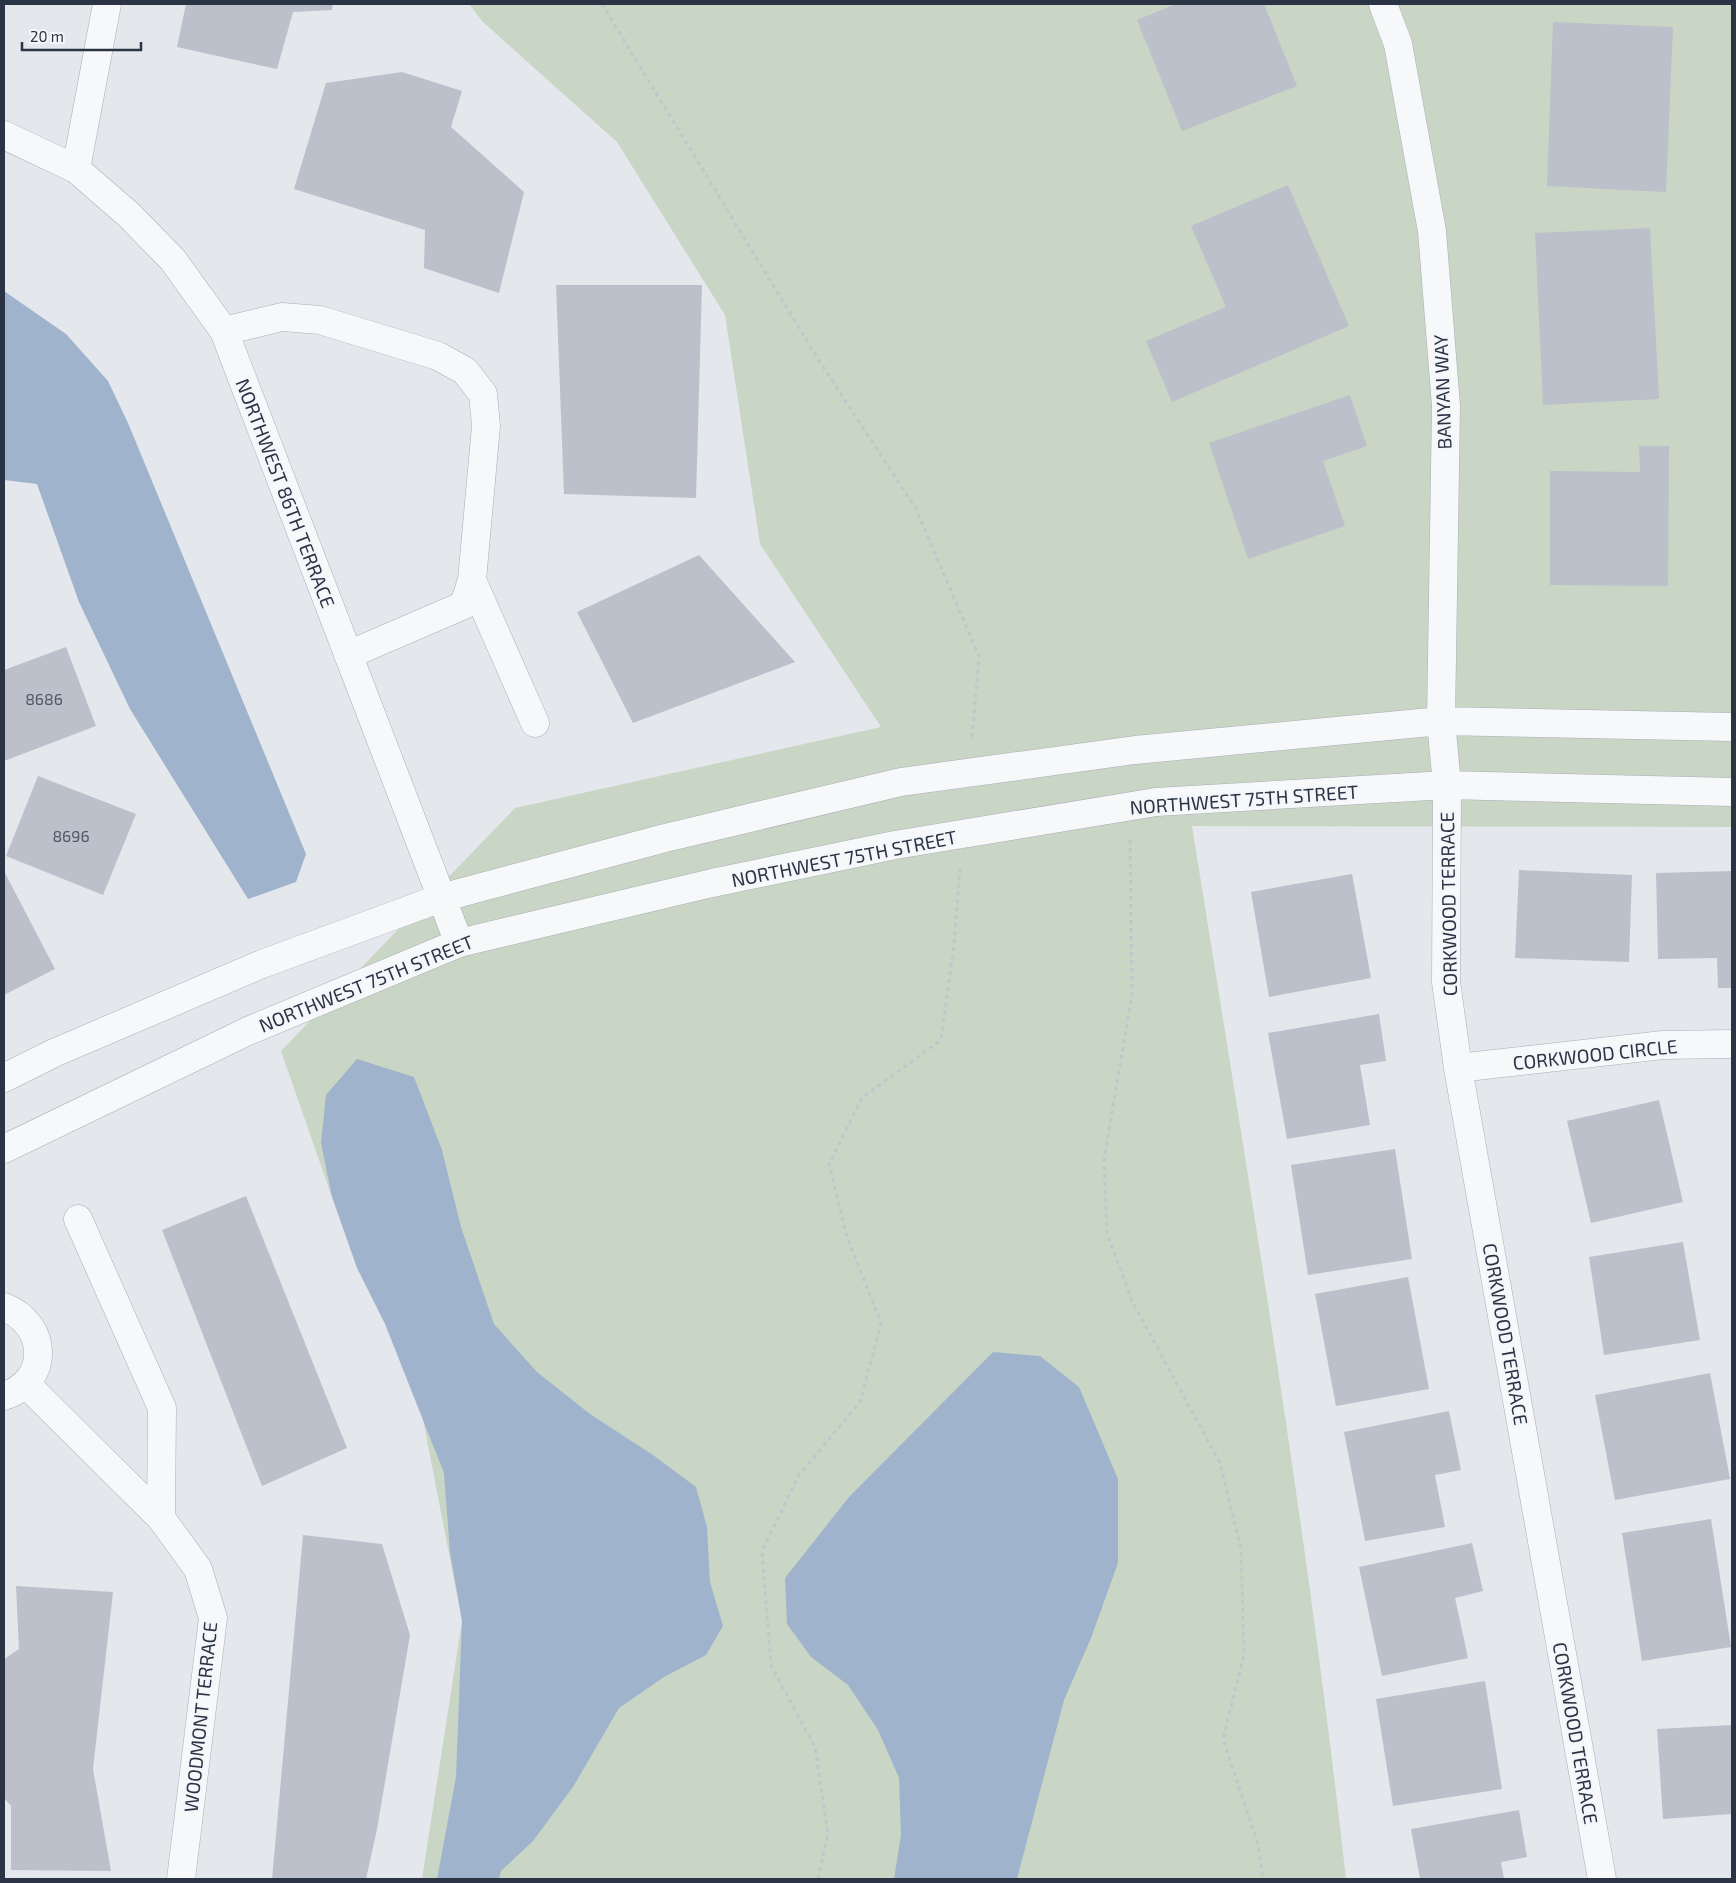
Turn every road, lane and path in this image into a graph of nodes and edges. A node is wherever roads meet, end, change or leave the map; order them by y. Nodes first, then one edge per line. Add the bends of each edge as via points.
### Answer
1 (107, 4) edge
2 (602, 4) edge
3 (1383, 4) edge
4 (4, 135) edge
5 (76, 169) junction
6 (224, 331) junction
7 (472, 580) junction
8 (348, 655) junction
9 (1441, 721) junction
10 (535, 723) dead end
11 (1732, 728) edge
12 (969, 774) junction
13 (1447, 785) junction
14 (1732, 792) edge
15 (1129, 807) junction
16 (963, 835) junction
17 (441, 898) junction
18 (459, 943) junction
19 (1732, 1044) edge
20 (1458, 1068) junction
21 (4, 1078) edge
22 (4, 1150) edge
23 (78, 1219) dead end
24 (4, 1307) edge
25 (15, 1390) edge
26 (161, 1518) junction
27 (180, 1879) edge
28 (818, 1879) edge
29 (1263, 1879) edge
30 (1602, 1879) edge

1 - 5 street
2 - 12 path via 818,359 916,509 979,656
3 - 9 street, BANYAN WAY via 1398,44 1432,231 1446,406
4 - 5 street, NORTHWEST 86TH TERRACE
5 - 6 street, NORTHWEST 86TH TERRACE via 129,215 173,260
6 - 7 street via 282,317 320,320 438,356 465,370 483,394 486,426
6 - 8 street, NORTHWEST 86TH TERRACE
7 - 8 street via 464,605
7 - 10 street
8 - 17 street, NORTHWEST 86TH TERRACE
9 - 11 street
9 - 12 street via 1136,750
9 - 13 street, BANYAN WAY
12 - 17 street via 901,782 693,831
13 - 14 street, NORTHWEST 75TH STREET
13 - 15 street, NORTHWEST 75TH STREET via 1156,802
13 - 20 street, CORKWOOD TERRACE via 1446,982
15 - 16 street, NORTHWEST 75TH STREET
15 - 29 path via 1132,994 1104,1160 1107,1234 1132,1301 1220,1463 1241,1549 1244,1655 1223,1740 1258,1844
16 - 18 street, NORTHWEST 75TH STREET via 895,845 712,883
16 - 28 path via 954,944 941,1040 862,1098 829,1164 847,1237 881,1324 860,1402 799,1475 762,1551 771,1666 814,1747 828,1834
17 - 18 street, NORTHWEST 86TH TERRACE
17 - 21 street via 262,964 54,1053
18 - 22 street, NORTHWEST 75TH STREET via 248,1031
19 - 20 street, CORKWOOD CIRCLE via 1663,1045
20 - 30 street, CORKWOOD TERRACE
23 - 26 street via 162,1408
24 - 25 street via 19,1313 37,1339 39,1355 35,1370
25 - 26 street, WOODMONT TERRACE
26 - 27 street, WOODMONT TERRACE via 198,1569 213,1618

